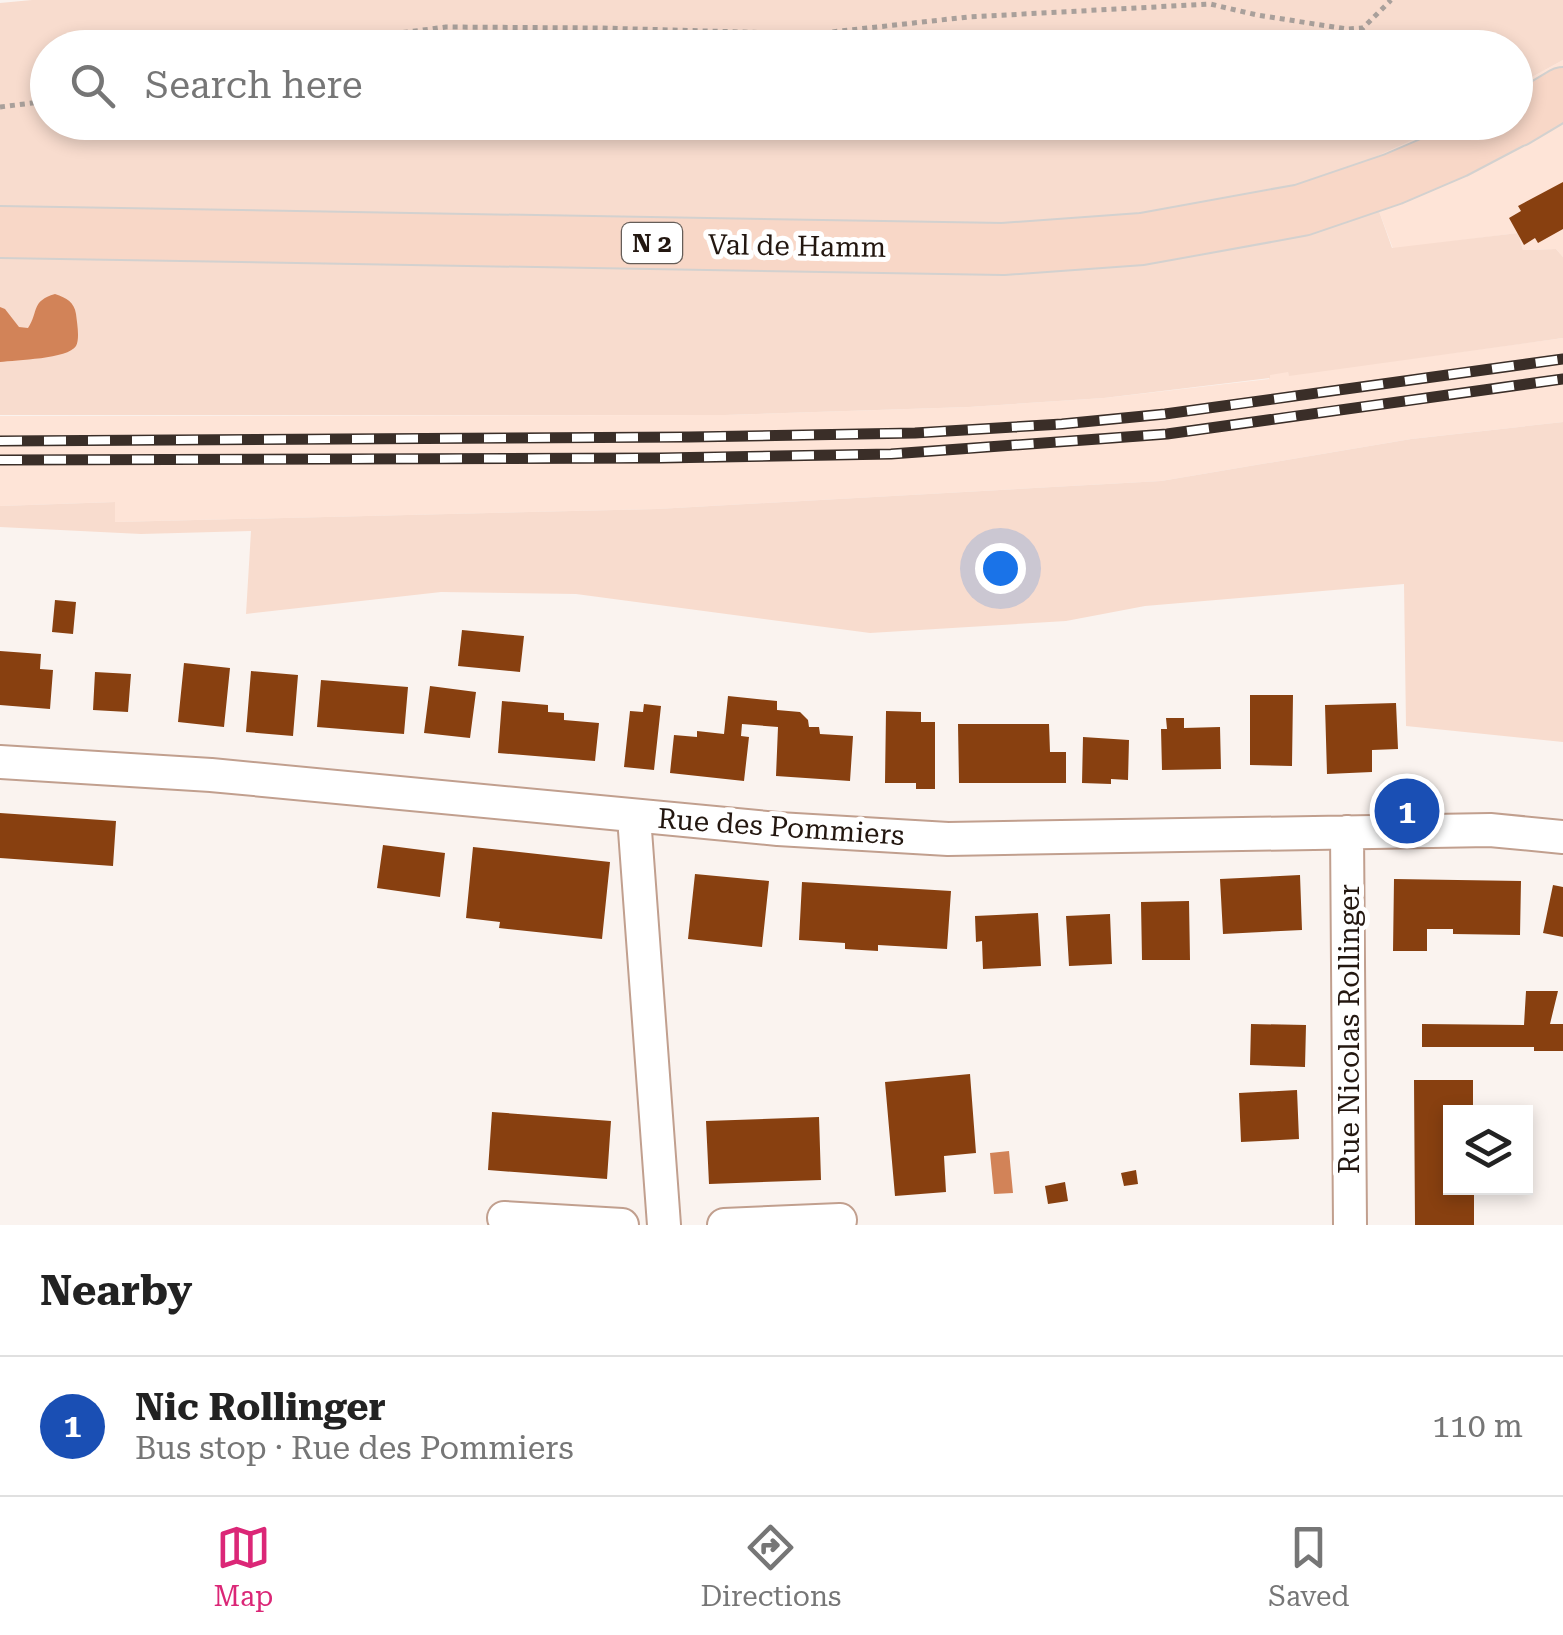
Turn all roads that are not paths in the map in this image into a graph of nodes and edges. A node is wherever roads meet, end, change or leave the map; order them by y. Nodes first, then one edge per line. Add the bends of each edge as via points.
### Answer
1 (1563, 92) edge
2 (1533, 110) edge
3 (1479, 140) edge
4 (0, 232) edge
5 (0, 762) edge
6 (634, 816) junction
7 (1347, 832) junction
8 (1563, 837) edge
9 (504, 1218) dead end
10 (840, 1220) dead end
11 (622, 1225) edge
12 (664, 1225) edge
13 (724, 1225) edge
14 (1350, 1225) edge

1 - 2 main road, Val de Hamm / N 2
3 - 4 main road, Val de Hamm / N 2 via 1302,210 1142,238 1020,248
5 - 6 street, Rue des Pommiers
6 - 7 street, Rue des Pommiers via 948,839
6 - 12 street
7 - 8 street, Rue des Pommiers via 1490,830
7 - 14 street, Rue Nicolas Rollinger
9 - 11 street
10 - 13 street

